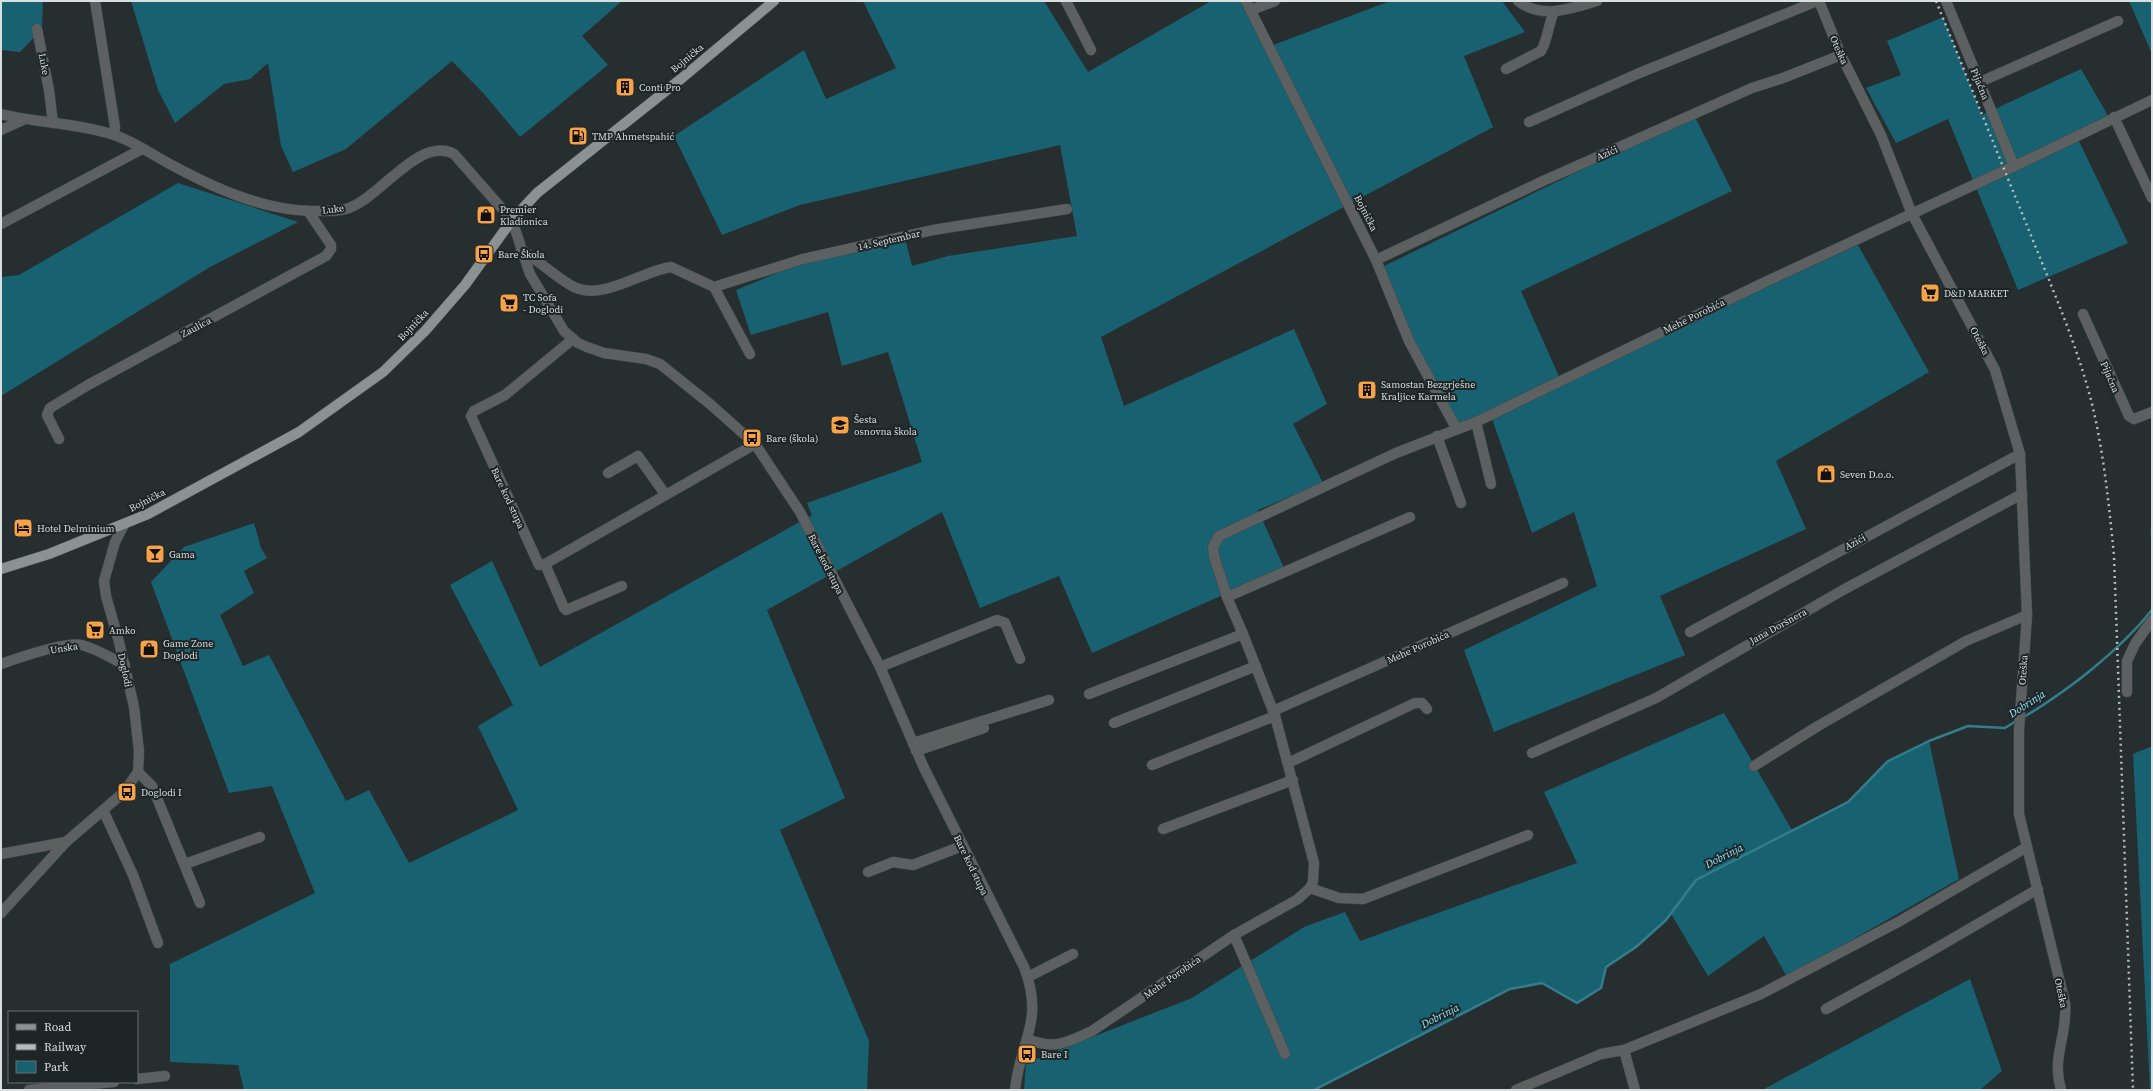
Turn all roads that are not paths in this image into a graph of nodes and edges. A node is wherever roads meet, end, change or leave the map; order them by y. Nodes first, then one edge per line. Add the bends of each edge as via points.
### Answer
1 (95, 1) edge
2 (774, 1) edge
3 (1066, 1) edge
4 (1246, 1) edge
5 (1274, 1) edge
6 (1518, 1) edge
7 (1597, 1) edge
8 (1818, 1) edge
9 (1946, 1) edge
10 (1251, 10) junction
11 (1554, 12) junction
12 (2118, 21) dead end
13 (37, 29) dead end
14 (1091, 50) dead end
15 (1841, 55) junction
16 (1506, 69) dead end
17 (1980, 82) junction
18 (2152, 100) edge
19 (1, 114) edge
20 (2114, 117) junction
21 (23, 120) junction
22 (1529, 122) dead end
23 (53, 123) junction
24 (1, 130) edge
25 (114, 135) junction
26 (142, 149) junction
27 (2014, 166) junction
28 (2152, 198) edge
29 (1067, 209) dead end
30 (308, 211) junction
31 (1912, 214) junction
32 (512, 220) junction
33 (1, 224) edge
34 (521, 250) junction
35 (1376, 260) junction
36 (714, 287) junction
37 (2083, 314) dead end
38 (573, 339) junction
39 (750, 354) dead end
40 (2152, 412) edge
41 (1476, 422) junction
42 (1456, 428) junction
43 (1437, 436) junction
44 (59, 439) dead end
45 (755, 444) junction
46 (2020, 454) junction
47 (608, 473) dead end
48 (1491, 484) dead end
49 (665, 494) junction
50 (2022, 494) junction
51 (1461, 503) dead end
52 (1410, 517) dead end
53 (124, 525) junction
54 (545, 564) junction
55 (1, 569) edge
56 (1563, 583) dead end
57 (622, 586) dead end
58 (1227, 597) junction
59 (2026, 615) junction
60 (2152, 620) edge
61 (1690, 632) dead end
62 (1243, 634) junction
63 (1020, 659) dead end
64 (1, 664) edge
65 (125, 665) junction
66 (1256, 666) junction
67 (880, 668) junction
68 (2127, 692) dead end
69 (1089, 694) dead end
70 (1049, 700) dead end
71 (1427, 709) dead end
72 (1028, 713) dead end
73 (1274, 714) junction
74 (1114, 722) dead end
75 (915, 747) junction
76 (1532, 753) dead end
77 (1288, 763) junction
78 (1152, 765) dead end
79 (1754, 766) dead end
80 (138, 772) junction
81 (1293, 780) junction
82 (103, 810) junction
83 (1163, 829) dead end
84 (1528, 835) dead end
85 (260, 837) dead end
86 (66, 842) junction
87 (962, 846) junction
88 (2027, 847) junction
89 (1, 854) edge
90 (185, 864) junction
91 (868, 872) dead end
92 (1310, 888) junction
93 (2038, 889) junction
94 (200, 902) dead end
95 (1, 913) edge
96 (1234, 935) junction
97 (158, 943) dead end
98 (1073, 954) dead end
99 (1028, 977) junction
100 (1826, 1010) dead end
101 (1027, 1039) junction
102 (1624, 1050) junction
103 (1285, 1054) dead end
104 (164, 1076) dead end
105 (138, 1079) edge
106 (103, 1083) edge
107 (29, 1090) edge
108 (1015, 1090) edge
109 (1516, 1090) edge
110 (1635, 1090) edge
111 (2061, 1090) edge

1 - 25 street via 115,127
2 - 32 main road, Bojnička via 682,78 537,192
3 - 14 street
4 - 10 street, Bojnička
5 - 10 street
6 - 11 street via 1528,7
7 - 11 street
8 - 15 street, Oteška
8 - 22 street via 1637,74
9 - 17 street, Pijačna
10 - 35 street, Bojnička
11 - 16 street via 1541,52
12 - 17 street
13 - 23 street, Luke
15 - 31 street, Oteška via 1881,135
15 - 35 street, Azići via 1752,88 1550,178
17 - 27 street, Pijačna
18 - 20 street
19 - 21 street, Luke
20 - 27 street
20 - 28 street
21 - 23 street, Luke
21 - 24 street
23 - 25 street, Luke
25 - 26 street, Luke
26 - 30 street, Luke via 219,189 268,205
26 - 33 street
27 - 31 street
29 - 36 street, 14. Septembar via 933,230 803,259
30 - 32 street, Luke via 346,209 376,192 428,152 442,150 454,154
30 - 44 street, Zaulica via 331,245 331,250 326,256 50,408 47,415
31 - 41 street, Mehe Porobića via 1754,287
31 - 46 street, Oteška via 1995,370
32 - 34 street, Bare kod stupa
32 - 53 main road, Bojnička via 465,285 425,331 383,372 299,432
34 - 36 street via 534,257 558,277 584,290 606,288 671,267
34 - 38 street, Bare kod stupa via 530,274 564,331
35 - 42 street, Bojnička via 1409,341
36 - 39 street
37 - 40 street, Pijačna via 2129,416 2134,419
38 - 45 street, Bare kod stupa via 604,353 646,359 660,364
38 - 54 street, Bare kod stupa via 505,395 474,411 471,416 539,565
41 - 42 street, Mehe Porobića
41 - 48 street
42 - 43 street, Mehe Porobića
43 - 51 street
43 - 58 street, Mehe Porobića via 1333,481 1219,536 1213,547 1214,556
45 - 49 street
45 - 67 street, Bare kod stupa via 796,504
46 - 50 street, Oteška
46 - 61 street, Azići
47 - 49 street via 638,456
49 - 54 street
50 - 59 street, Oteška
50 - 76 street, Jana Doršnera via 1836,594 1656,698
52 - 58 street
53 - 55 main road, Bojnička via 49,554
53 - 65 street, Doglodi via 114,542 104,581
54 - 57 street via 566,610
56 - 73 street, Mehe Porobića
58 - 62 street, Mehe Porobića
59 - 79 street via 1966,640
59 - 88 street, Oteška via 2019,730 2019,814
60 - 68 street via 2134,644 2127,661
62 - 66 street, Mehe Porobića
62 - 69 street
63 - 67 street via 1006,623 997,620
64 - 65 street, Unska via 74,644 82,645
65 - 80 street, Doglodi via 140,751
66 - 73 street, Mehe Porobića
66 - 74 street
67 - 75 street, Bare kod stupa
70 - 75 street
71 - 77 street via 1422,703 1415,703
72 - 75 street
73 - 77 street, Mehe Porobića
73 - 78 street, Mehe Porobića
75 - 87 street, Bare kod stupa
77 - 81 street, Mehe Porobića
80 - 82 street, Doglodi via 124,792
80 - 90 street via 152,786
81 - 83 street
81 - 92 street, Mehe Porobića via 1314,863 1314,877
82 - 86 street, Doglodi
82 - 97 street via 133,875
84 - 92 street via 1363,899 1339,898
85 - 90 street
86 - 89 street
86 - 95 street, Doglodi
87 - 91 street via 914,865 893,862
87 - 99 street, Bare kod stupa
88 - 93 street, Oteška
88 - 102 street via 1900,921 1761,994
90 - 94 street
92 - 96 street, Mehe Porobića via 1298,899
93 - 100 street
93 - 111 street, Oteška via 2065,1003 2056,1066
96 - 101 street, Mehe Porobića via 1092,1031 1072,1041 1051,1046
96 - 103 street
98 - 99 street
99 - 101 street, Bare kod stupa via 1033,1016
101 - 108 street, Bare kod stupa
102 - 109 street via 1601,1054
102 - 110 street
104 - 105 street
106 - 107 street

